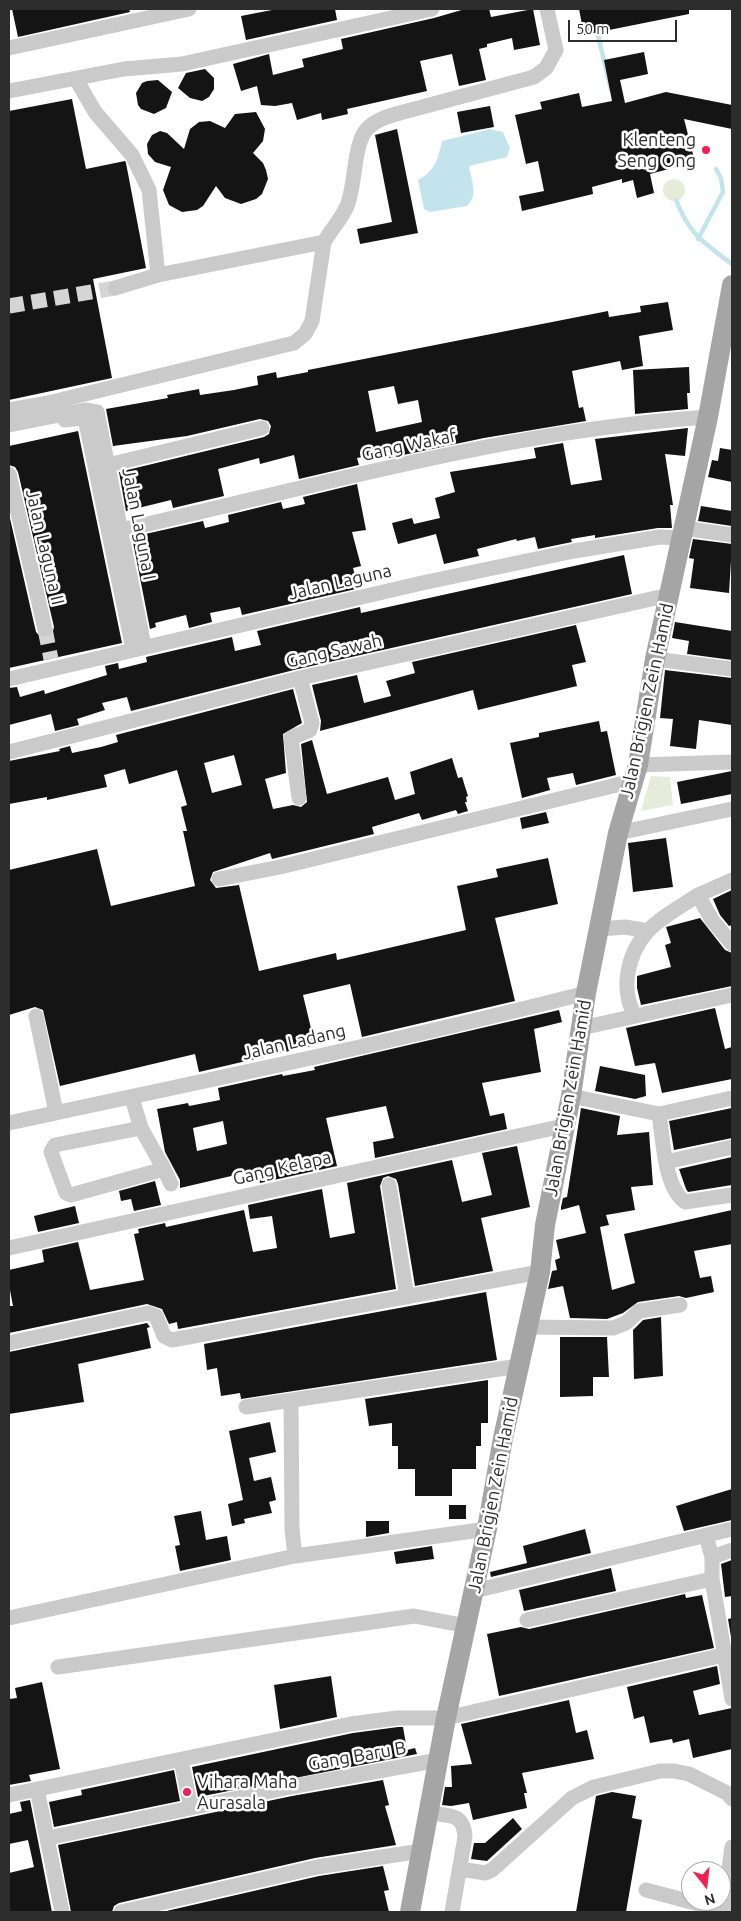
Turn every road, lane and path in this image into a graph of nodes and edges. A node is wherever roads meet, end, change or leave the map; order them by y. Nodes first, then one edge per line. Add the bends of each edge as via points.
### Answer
1 (189, 9) edge
2 (432, 9) edge
3 (547, 9) edge
4 (9, 48) edge
5 (76, 78) junction
6 (9, 91) edge
7 (324, 242) junction
8 (158, 275) junction
9 (732, 285) edge
10 (115, 288) tunnel mouth
11 (728, 329) edge
12 (9, 410) edge
13 (708, 418) junction
14 (9, 425) edge
15 (262, 428) dead end
16 (9, 433) edge
17 (108, 465) junction
18 (9, 474) edge
19 (121, 530) junction
20 (682, 533) junction
21 (732, 536) edge
22 (669, 596) junction
23 (45, 629) tunnel mouth
24 (138, 648) junction
25 (655, 659) junction
26 (732, 669) edge
27 (300, 678) junction
28 (9, 679) edge
29 (9, 752) edge
30 (732, 762) edge
31 (635, 773) junction
32 (300, 798) dead end
33 (732, 809) edge
34 (618, 833) junction
35 (219, 879) dead end
36 (732, 880) edge
37 (698, 895) junction
38 (600, 929) junction
39 (727, 930) edge
40 (648, 931) junction
41 (732, 944) edge
42 (586, 992) junction
43 (732, 995) edge
44 (36, 1016) dead end
45 (635, 1016) junction
46 (581, 1028) junction
47 (571, 1096) junction
48 (132, 1098) junction
49 (732, 1098) edge
50 (56, 1112) junction
51 (660, 1114) junction
52 (9, 1123) edge
53 (563, 1126) junction
54 (141, 1128) junction
55 (732, 1147) edge
56 (666, 1162) junction
57 (164, 1169) junction
58 (171, 1184) dead end
59 (389, 1185) dead end
60 (732, 1195) edge
61 (9, 1248) edge
62 (540, 1272) junction
63 (408, 1298) junction
64 (680, 1305) dead end
65 (527, 1328) junction
66 (9, 1343) edge
67 (519, 1366) junction
68 (292, 1401) junction
69 (246, 1407) dead end
70 (487, 1529) junction
71 (732, 1529) edge
72 (706, 1536) junction
73 (732, 1550) edge
74 (294, 1556) junction
75 (712, 1557) junction
76 (712, 1578) junction
77 (474, 1591) junction
78 (9, 1618) edge
79 (527, 1620) dead end
80 (467, 1626) junction
81 (729, 1654) edge
82 (58, 1667) dead end
83 (732, 1699) edge
84 (446, 1718) junction
85 (181, 1760) junction
86 (439, 1760) junction
87 (37, 1789) junction
88 (9, 1795) edge
89 (732, 1799) edge
90 (191, 1808) junction
91 (430, 1813) junction
92 (48, 1838) junction
93 (732, 1847) edge
94 (421, 1851) junction
95 (460, 1869) junction
96 (646, 1890) dead end
97 (62, 1912) edge
98 (122, 1912) edge
99 (410, 1912) edge
100 (452, 1912) edge
101 (725, 1912) edge

1 - 4 street
2 - 5 street via 182,64
3 - 7 street via 556,50 546,68 534,77 396,114 367,129 361,141 347,206
5 - 6 street
5 - 8 street via 95,112 132,155 150,190
7 - 8 street
7 - 12 street via 312,321 305,334 294,343
8 - 10 street
9 - 11 main road, Jalan Brigjen Zein Hamid
11 - 13 main road, Jalan Brigjen Zein Hamid
13 - 19 street, Gang Wakaf via 644,421 490,447
13 - 20 main road, Jalan Brigjen Zein Hamid
14 - 17 street, Jalan Laguna I via 94,410
15 - 17 street
16 - 24 street via 76,418 86,423
17 - 19 street, Jalan Laguna I
18 - 23 street, Jalan Laguna II
19 - 24 street, Jalan Laguna I
20 - 21 street, Jalan Laguna
20 - 22 main road, Jalan Brigjen Zein Hamid
20 - 24 street, Jalan Laguna via 574,551 422,583
22 - 25 main road, Jalan Brigjen Zein Hamid
22 - 27 street, Gang Sawah
24 - 28 street, Jalan Laguna via 52,663
25 - 26 street
25 - 31 main road, Jalan Brigjen Zein Hamid
27 - 29 street, Gang Sawah
27 - 32 street via 312,722 310,730 291,738
30 - 31 street
31 - 34 main road, Jalan Brigjen Zein Hamid
31 - 35 street via 289,865
33 - 34 street
34 - 38 main road, Jalan Brigjen Zein Hamid
36 - 37 street
37 - 39 street via 712,920
37 - 40 street
38 - 40 street via 625,927
38 - 42 main road, Jalan Brigjen Zein Hamid
39 - 41 street
40 - 45 street via 637,947 628,971 627,996
42 - 46 main road, Jalan Brigjen Zein Hamid
42 - 48 street, Jalan Ladang
43 - 45 street
44 - 50 street
45 - 46 street
46 - 47 main road, Jalan Brigjen Zein Hamid
47 - 51 street
47 - 53 main road, Jalan Brigjen Zein Hamid
48 - 50 street, Jalan Ladang
48 - 54 street
49 - 51 street
50 - 52 street, Jalan Ladang
51 - 56 street
53 - 61 street, Gang Kelapa
53 - 62 main road, Jalan Brigjen Zein Hamid
54 - 57 street
54 - 57 street via 55,1145 50,1152 62,1188 71,1194
55 - 56 street
56 - 60 street via 676,1196 685,1202
57 - 58 street
59 - 63 street
62 - 63 street
62 - 65 main road, Jalan Brigjen Zein Hamid
63 - 66 street via 172,1340 164,1336 156,1316 148,1313
64 - 65 street via 639,1311 626,1323 614,1328
65 - 67 main road, Jalan Brigjen Zein Hamid
67 - 68 street
67 - 70 main road, Jalan Brigjen Zein Hamid
68 - 69 street
68 - 74 street
70 - 74 street
70 - 77 main road, Jalan Brigjen Zein Hamid
71 - 72 street
72 - 75 street
72 - 77 street
73 - 75 street
74 - 78 street
75 - 76 street
76 - 79 street
76 - 81 street
77 - 80 main road, Jalan Brigjen Zein Hamid
80 - 82 street via 414,1616
80 - 84 main road, Jalan Brigjen Zein Hamid
81 - 83 street
81 - 84 street
84 - 85 street via 372,1720
84 - 86 main road, Jalan Brigjen Zein Hamid
85 - 87 street
85 - 90 street
86 - 90 street, Gang Baru B
86 - 91 main road, Jalan Brigjen Zein Hamid
87 - 88 street
87 - 92 street
89 - 95 street via 697,1778 674,1771 660,1771 594,1787 572,1798 492,1870 486,1873
90 - 92 street, Gang Baru B
91 - 94 main road, Jalan Brigjen Zein Hamid
91 - 95 street via 458,1818 465,1826
92 - 97 street
93 - 101 street
94 - 98 street via 317,1866
94 - 99 main road, Jalan Brigjen Zein Hamid
95 - 100 street
96 - 101 street

